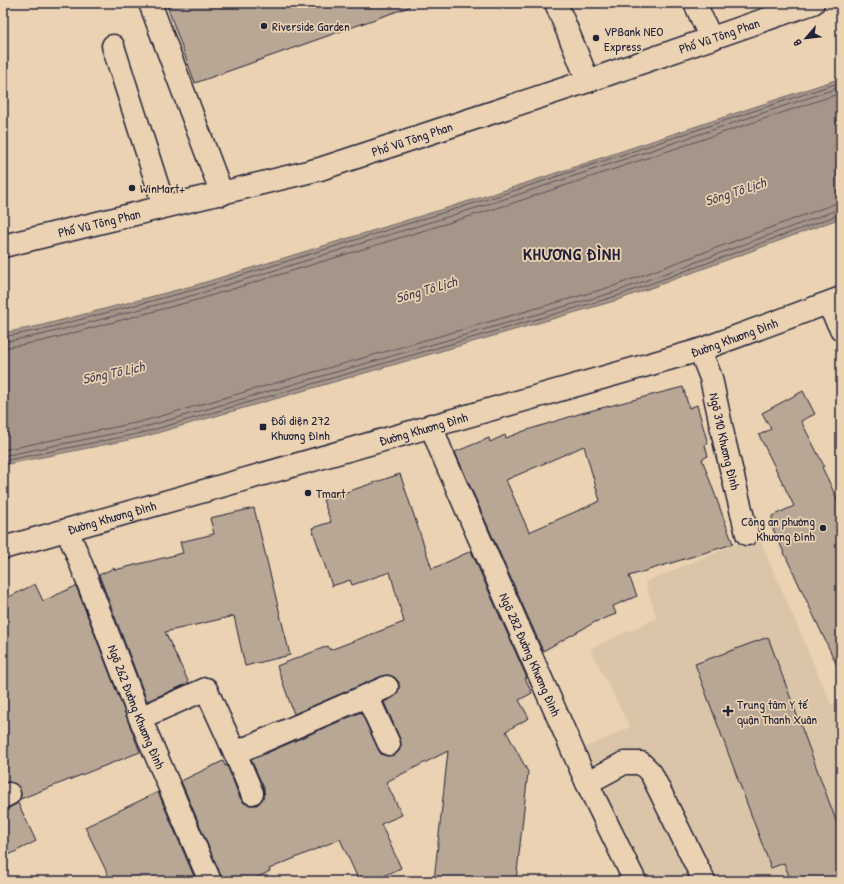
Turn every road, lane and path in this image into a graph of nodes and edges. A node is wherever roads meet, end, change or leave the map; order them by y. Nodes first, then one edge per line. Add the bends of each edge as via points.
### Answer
1 (150, 3) edge
2 (556, 3) edge
3 (695, 3) edge
4 (813, 3) edge
5 (711, 39) junction
6 (113, 46) dead end
7 (588, 81) junction
8 (222, 194) junction
9 (164, 206) junction
10 (3, 246) edge
11 (834, 301) edge
12 (841, 329) edge
13 (700, 350) junction
14 (431, 426) junction
15 (67, 531) junction
16 (747, 534) dead end
17 (3, 548) edge
18 (387, 687) dead end
19 (367, 696) junction
20 (140, 718) junction
21 (389, 744) dead end
22 (235, 753) junction
23 (587, 783) junction
24 (252, 793) dead end
25 (210, 881) edge
26 (635, 881) edge
27 (704, 881) edge

1 - 8 main road
2 - 7 main road
3 - 5 main road
4 - 5 main road, Phố Vũ Tông Phan
5 - 7 main road, Phố Vũ Tông Phan
6 - 9 main road
7 - 8 main road, Phố Vũ Tông Phan via 320,169
8 - 9 main road, Phố Vũ Tông Phan
9 - 10 main road, Phố Vũ Tông Phan
11 - 12 main road
11 - 13 main road, Đường Khương Đình
13 - 14 main road, Đường Khương Đình
13 - 16 main road, Ngõ 310 Khương Đình via 711,378
14 - 15 main road, Đường Khương Đình
14 - 23 main road, Ngõ 282 Đường Khương Đình
15 - 17 main road, Đường Khương Đình
15 - 20 main road, Ngõ 262 Đường Khương Đình
18 - 19 main road
19 - 21 main road
19 - 22 main road
20 - 22 main road via 206,689
20 - 25 main road, Ngõ 262 Đường Khương Đình
22 - 24 main road
23 - 26 main road, Ngõ 282 Đường Khương Đình
23 - 27 main road via 624,763 641,763 651,773

